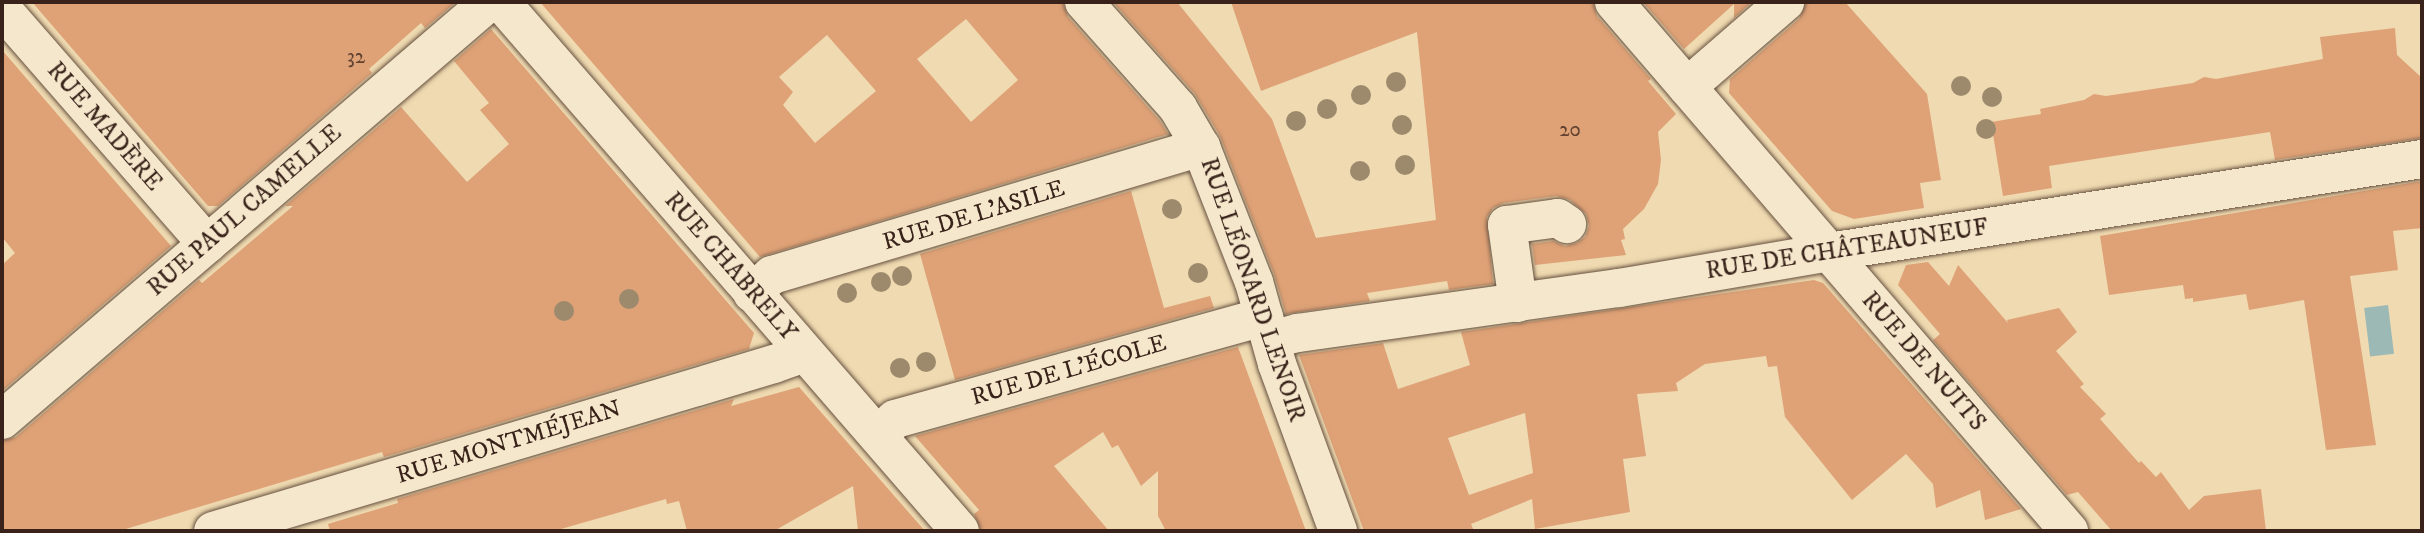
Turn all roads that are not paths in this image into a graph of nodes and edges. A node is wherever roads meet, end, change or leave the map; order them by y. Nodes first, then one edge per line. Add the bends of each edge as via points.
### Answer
1 (489, 2) edge
2 (501, 2) edge
3 (1084, 2) edge
4 (1614, 2) edge
5 (1785, 2) edge
6 (2, 9) edge
7 (1687, 87) junction
8 (1201, 147) junction
9 (2422, 159) edge
10 (1567, 224) dead end
11 (207, 244) junction
12 (1829, 252) junction
13 (752, 293) junction
14 (1518, 303) junction
15 (1268, 329) junction
16 (802, 350) junction
17 (2, 420) edge
18 (878, 435) junction
19 (213, 531) edge
20 (960, 531) edge
21 (1338, 531) edge
22 (2069, 531) edge

1 - 11 street, RUE PAUL CAMELLE
2 - 13 street, RUE CHABRELY
3 - 8 street, RUE LÉONARD LENOIR via 1178,107
4 - 7 street, RUE DE NUITS
5 - 7 street
6 - 11 street, RUE MADÈRE
7 - 12 street, RUE DE NUITS
8 - 13 street, RUE DE L'ASILE via 772,275
8 - 15 street, RUE LÉONARD LENOIR
9 - 12 street, RUE DE CHÂTEAUNEUF
10 - 14 street via 1558,218 1507,225
11 - 17 street, RUE PAUL CAMELLE
12 - 14 street, RUE DE CHÂTEAUNEUF
12 - 22 street, RUE DE NUITS
13 - 16 street, RUE CHABRELY
14 - 15 street, RUE DE CHÂTEAUNEUF via 1298,333
15 - 18 street, RUE DE L'ÉCOLE via 895,419
15 - 21 street, RUE LÉONARD LENOIR
16 - 18 street, RUE CHABRELY
16 - 19 street, RUE MONTMÉJEAN via 793,358
18 - 20 street, RUE CHABRELY

